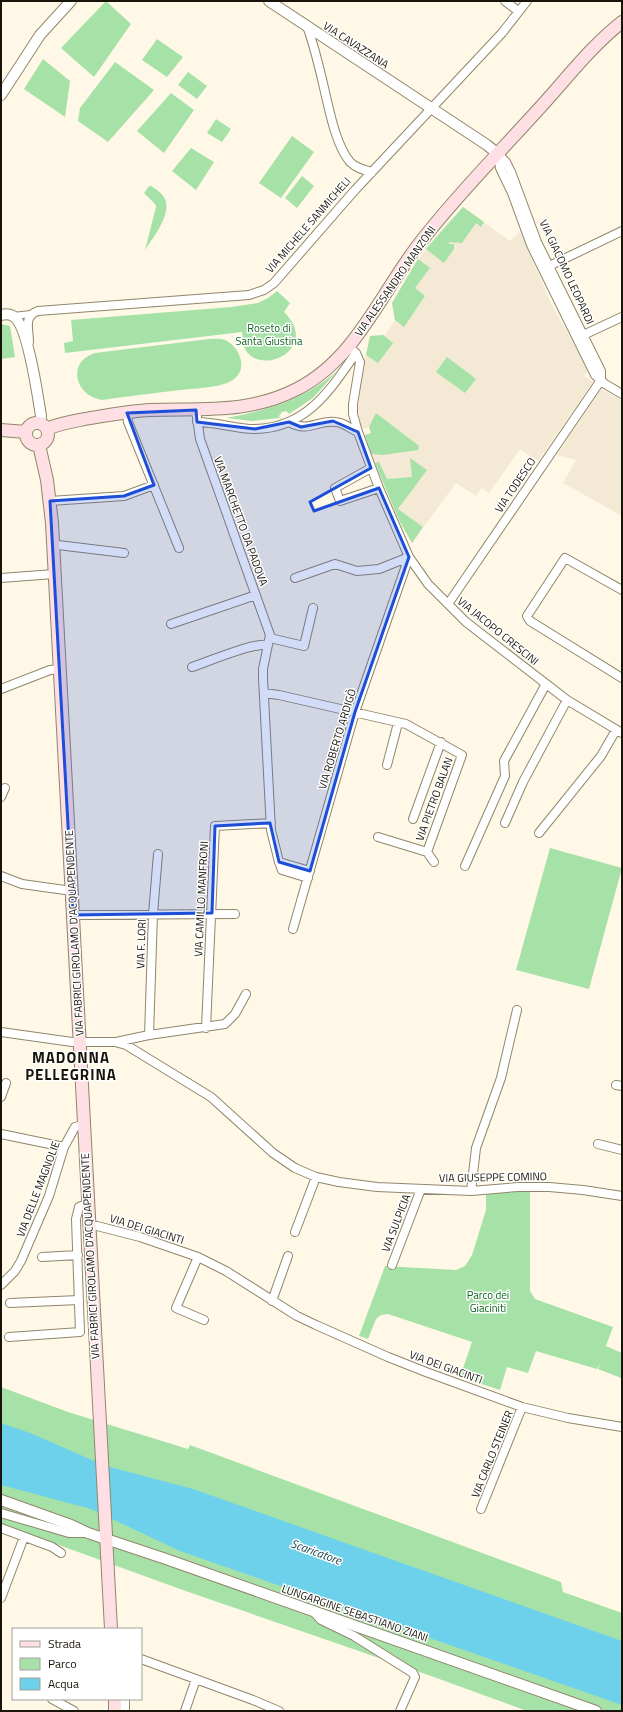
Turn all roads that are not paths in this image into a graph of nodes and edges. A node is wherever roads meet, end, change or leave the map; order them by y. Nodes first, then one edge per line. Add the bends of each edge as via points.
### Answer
1 (71, 1) edge
2 (269, 1) edge
3 (505, 1) edge
4 (527, 1) edge
5 (518, 11) junction
6 (622, 22) edge
7 (306, 26) junction
8 (1, 94) edge
9 (430, 108) junction
10 (498, 154) junction
11 (372, 172) junction
12 (622, 231) edge
13 (546, 268) junction
14 (31, 314) junction
15 (1, 315) edge
16 (13, 316) junction
17 (622, 317) edge
18 (580, 336) junction
19 (29, 347) junction
20 (353, 350) junction
21 (601, 380) junction
22 (622, 394) edge
23 (127, 413) junction
24 (197, 416) junction
25 (289, 422) junction
26 (44, 426) junction
27 (1, 430) edge
28 (26, 432) junction
29 (358, 432) junction
30 (39, 445) junction
31 (371, 468) junction
32 (154, 485) junction
33 (378, 488) junction
34 (50, 501) junction
35 (53, 546) junction
36 (179, 548) dead end
37 (124, 553) dead end
38 (408, 557) junction
39 (54, 574) junction
40 (1, 578) edge
41 (295, 578) dead end
42 (622, 590) edge
43 (256, 595) junction
44 (448, 604) junction
45 (313, 608) dead end
46 (171, 624) dead end
47 (269, 642) junction
48 (192, 667) dead end
49 (60, 669) junction
50 (622, 678) edge
51 (546, 684) junction
52 (1, 689) edge
53 (264, 693) junction
54 (567, 700) junction
55 (356, 712) junction
56 (398, 722) junction
57 (620, 731) edge
58 (441, 742) junction
59 (387, 765) dead end
60 (4, 788) dead end
61 (1, 797) edge
62 (413, 819) dead end
63 (271, 823) junction
64 (505, 823) dead end
65 (539, 833) dead end
66 (378, 837) dead end
67 (427, 852) junction
68 (158, 854) dead end
69 (434, 862) dead end
70 (465, 866) dead end
71 (309, 875) junction
72 (1, 876) edge
73 (72, 891) junction
74 (153, 914) junction
75 (212, 914) junction
76 (235, 914) dead end
77 (73, 915) junction
78 (293, 929) dead end
79 (246, 994) dead end
80 (517, 1010) dead end
81 (206, 1028) junction
82 (1, 1032) edge
83 (149, 1035) junction
84 (116, 1042) junction
85 (79, 1043) junction
86 (6, 1083) dead end
87 (1, 1097) edge
88 (83, 1125) junction
89 (1, 1134) edge
90 (598, 1144) dead end
91 (64, 1147) junction
92 (622, 1150) edge
93 (316, 1177) junction
94 (421, 1189) junction
95 (471, 1191) junction
96 (622, 1196) edge
97 (87, 1204) junction
98 (89, 1226) junction
99 (295, 1232) dead end
100 (78, 1255) junction
101 (288, 1256) dead end
102 (42, 1257) dead end
103 (198, 1257) junction
104 (392, 1266) dead end
105 (1, 1285) edge
106 (79, 1300) junction
107 (272, 1301) junction
108 (10, 1303) dead end
109 (204, 1320) dead end
110 (9, 1337) dead end
111 (522, 1407) junction
112 (622, 1427) edge
113 (1, 1500) edge
114 (481, 1509) dead end
115 (1, 1513) edge
116 (1, 1528) edge
117 (88, 1533) junction
118 (24, 1536) junction
119 (106, 1539) junction
120 (61, 1553) dead end
121 (1, 1598) edge
122 (313, 1611) junction
123 (111, 1628) edge
124 (142, 1659) edge
125 (196, 1679) junction
126 (54, 1700) edge
127 (115, 1700) edge
128 (125, 1700) edge
129 (74, 1711) edge
130 (115, 1711) edge
131 (125, 1711) edge
132 (185, 1711) edge
133 (279, 1711) edge
134 (400, 1711) edge
135 (596, 1711) edge

1 - 8 street via 40,35
2 - 7 street, VIA CAVAZZANA
3 - 5 street
4 - 5 street, VIA MICHELE SANMICHELI
5 - 9 street, VIA MICHELE SANMICHELI via 502,33
6 - 10 main road, VIA ALESSANDRO MANZONI via 598,44
7 - 9 street, VIA CAVAZZANA
7 - 11 street via 314,46 332,122 344,153 356,167
9 - 10 street, VIA GIACOMO LEOPARDI
9 - 11 street, VIA MICHELE SANMICHELI
10 - 13 street, VIA GIACOMO LEOPARDI via 511,172
10 - 20 main road, VIA ALESSANDRO MANZONI via 418,246
11 - 14 street, VIA MICHELE SANMICHELI via 274,283 256,294
12 - 13 street
13 - 18 street, VIA GIACOMO LEOPARDI
14 - 16 street, VIA MICHELE SANMICHELI
14 - 19 street via 28,322
15 - 16 street, VIA MICHELE SANMICHELI
16 - 19 street via 19,322
17 - 18 street
18 - 21 street, VIA GIACOMO LEOPARDI via 601,371
19 - 26 street
20 - 24 main road, VIA ALESSANDRO MANZONI via 341,356 297,390 256,405
20 - 25 street, VIA ALESSANDRO MANZONI via 326,395 312,408
20 - 29 street, VIA JACOPO CRESCINI via 360,362 353,404
21 - 22 street
21 - 44 street, VIA TODESCO
23 - 24 main road, VIA ALESSANDRO MANZONI via 148,410
23 - 26 main road, VIA ALESSANDRO MANZONI
23 - 32 street via 128,422
24 - 25 street, VIA ALESSANDRO MANZONI via 255,429
24 - 43 street, VIA MARCHETTO DA PADOVA via 200,439
25 - 29 street via 301,428 339,422
26 - 28 main road via 31,425
26 - 30 main road via 47,439
27 - 28 main road
28 - 30 main road via 30,442
29 - 31 street, VIA JACOPO CRESCINI
30 - 34 main road, VIA FABRICI GIROLAMO D'ACQUAPENDENTE
31 - 33 street, VIA JACOPO CRESCINI
31 - 33 street via 335,488 340,501
32 - 34 street via 124,496
32 - 36 street
33 - 38 street, VIA JACOPO CRESCINI
34 - 35 main road, VIA FABRICI GIROLAMO D'ACQUAPENDENTE
35 - 37 street
35 - 39 main road, VIA FABRICI GIROLAMO D'ACQUAPENDENTE
38 - 41 street via 379,569 357,571 334,564
38 - 44 street, VIA JACOPO CRESCINI via 428,584
38 - 55 street, VIA ROBERTO ARDIGÒ
39 - 40 street
39 - 49 main road, VIA FABRICI GIROLAMO D'ACQUAPENDENTE
42 - 50 street via 565,558 527,616 530,621
43 - 46 street
43 - 47 street, VIA MARCHETTO DA PADOVA
44 - 51 street, VIA JACOPO CRESCINI via 466,622
45 - 47 street via 304,646
47 - 48 street
47 - 53 street, VIA MARCHETTO DA PADOVA via 263,669
49 - 52 street via 50,670
49 - 73 main road, VIA FABRICI GIROLAMO D'ACQUAPENDENTE
51 - 54 street, VIA JACOPO CRESCINI
51 - 70 street via 504,761 505,776
53 - 55 street, VIA PIETRO BALAN
53 - 63 street, VIA MARCHETTO DA PADOVA
54 - 57 street, VIA JACOPO CRESCINI
54 - 64 street via 523,782
55 - 56 street, VIA PIETRO BALAN
55 - 71 street, VIA ROBERTO ARDIGÒ
56 - 58 street, VIA PIETRO BALAN via 412,726
56 - 59 street
57 - 65 street
58 - 62 street, VIA PIETRO BALAN
58 - 67 street, VIA PIETRO BALAN via 462,755
60 - 61 street
63 - 71 street, VIA MARCHETTO DA PADOVA via 279,862
63 - 75 street, VIA CAMILLO MANFRONI via 215,826
66 - 67 street, VIA PIETRO BALAN
67 - 69 street, VIA PIETRO BALAN
68 - 74 street, VIA F. LORI
71 - 78 street, VIA ROBERTO ARDIGÒ
72 - 73 street via 22,884
73 - 77 main road, VIA FABRICI GIROLAMO D'ACQUAPENDENTE
74 - 75 street
74 - 77 street
74 - 83 street, VIA F. LORI
75 - 76 street
75 - 81 street, VIA CAMILLO MANFRONI
77 - 85 main road, VIA FABRICI GIROLAMO D'ACQUAPENDENTE
79 - 81 street via 235,1014 225,1024
80 - 95 street via 501,1078 476,1148
81 - 83 street
82 - 85 street, VIA GIUSEPPE COMINO
83 - 84 street
84 - 85 street, VIA GIUSEPPE COMINO
84 - 93 street, VIA GIUSEPPE COMINO via 132,1048 197,1088 222,1106 273,1153 295,1168
85 - 88 main road, VIA FABRICI GIROLAMO D'ACQUAPENDENTE
86 - 87 street
88 - 91 street, VIA DELLE MAGNOLIE via 75,1127
88 - 97 main road, VIA FABRICI GIROLAMO D'ACQUAPENDENTE
89 - 91 street
90 - 92 street
91 - 105 street, VIA DELLE MAGNOLIE via 49,1196 27,1248 15,1270
93 - 94 street, VIA GIUSEPPE COMINO via 377,1187
93 - 99 street
94 - 95 street, VIA GIUSEPPE COMINO
94 - 104 street, VIA SULPICIA
95 - 96 street, VIA GIUSEPPE COMINO via 549,1187
97 - 98 main road, VIA FABRICI GIROLAMO D'ACQUAPENDENTE
97 - 100 street via 79,1207 76,1219
98 - 103 street, VIA DEI GIACINTI via 140,1237
98 - 119 main road, VIA FABRICI GIROLAMO D'ACQUAPENDENTE
100 - 102 street
100 - 106 street
101 - 107 street
103 - 107 street, VIA DEI GIACINTI via 226,1271
103 - 109 street via 176,1308
106 - 108 street
106 - 110 street via 80,1332
107 - 111 street, VIA DEI GIACINTI via 363,1347
111 - 112 street, VIA DEI GIACINTI
111 - 114 street, VIA CARLO STEINER
113 - 117 street, LUNGARGINE SEBASTIANO ZIANI
115 - 117 street via 68,1533
116 - 118 street
117 - 119 street, LUNGARGINE SEBASTIANO ZIANI
118 - 120 street
118 - 121 street
119 - 122 street, LUNGARGINE SEBASTIANO ZIANI
119 - 123 main road, VIA FABRICI GIROLAMO D'ACQUAPENDENTE
122 - 134 street via 321,1620 354,1636 413,1673 415,1677
122 - 135 street, LUNGARGINE SEBASTIANO ZIANI
124 - 125 street
125 - 132 street
125 - 133 street
126 - 129 street
127 - 130 main road
128 - 131 street

